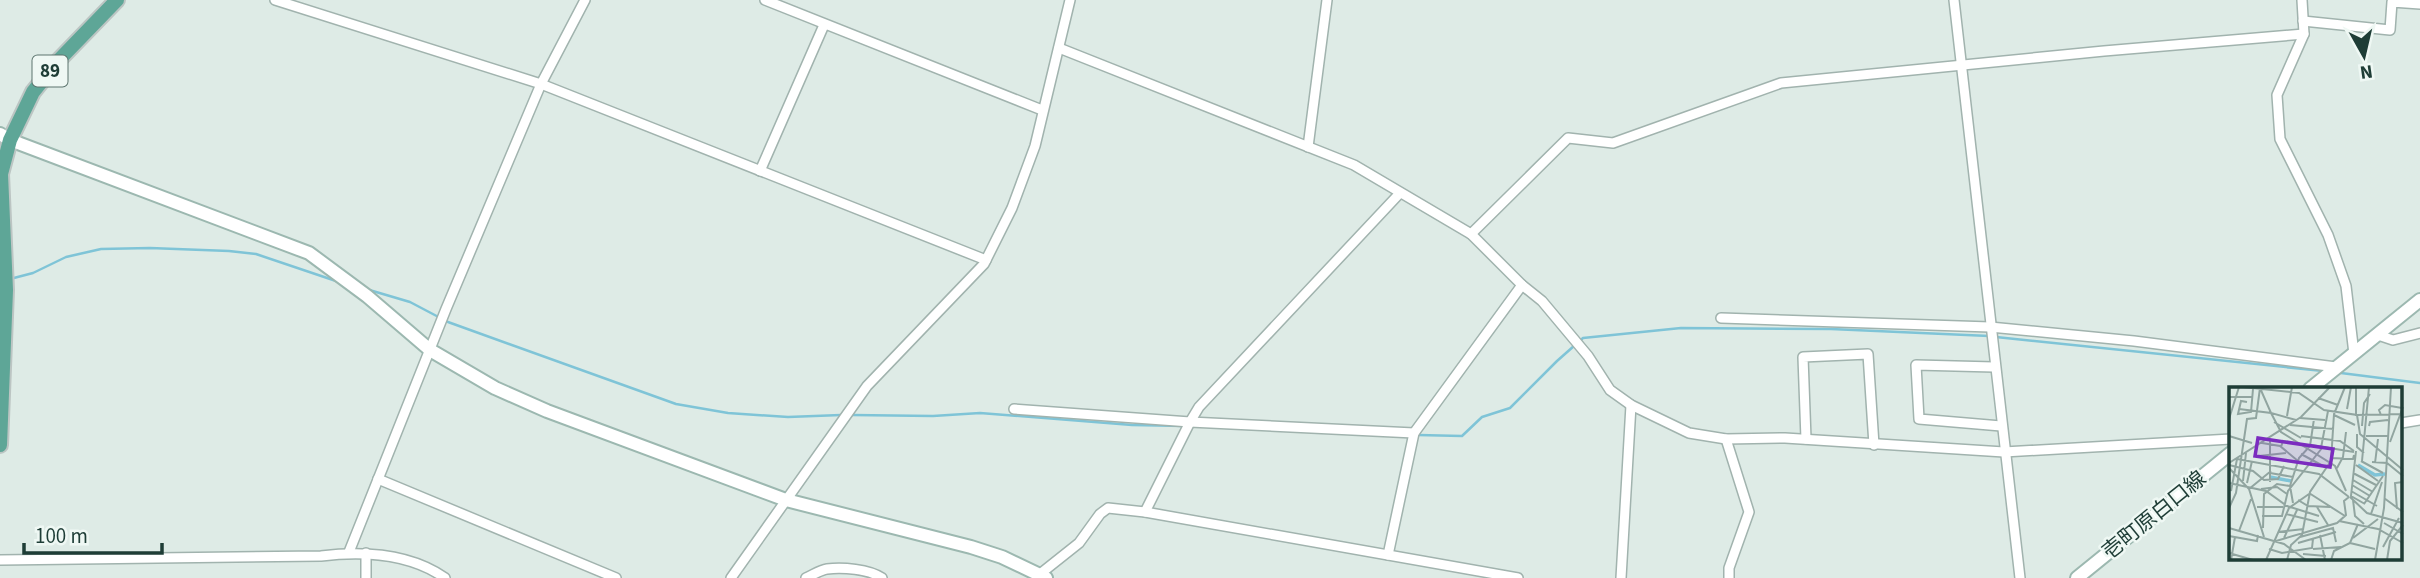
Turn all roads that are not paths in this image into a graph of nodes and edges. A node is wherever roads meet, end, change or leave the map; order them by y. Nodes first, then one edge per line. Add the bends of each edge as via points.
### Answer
1 (117, 0) edge
2 (275, 0) edge
3 (585, 0) edge
4 (765, 0) edge
5 (1070, 0) edge
6 (1327, 0) edge
7 (1954, 0) edge
8 (2302, 0) edge
9 (2420, 4) edge
10 (2303, 21) junction
11 (824, 25) junction
12 (2304, 34) junction
13 (1059, 48) junction
14 (1961, 66) junction
15 (541, 84) junction
16 (1042, 110) junction
17 (5, 137) edge
18 (1308, 146) junction
19 (760, 171) junction
20 (1400, 193) junction
21 (1471, 234) junction
22 (986, 260) junction
23 (1522, 285) junction
24 (3, 290) edge
25 (2420, 300) edge
26 (1721, 318) dead end
27 (1990, 327) junction
28 (2420, 333) edge
29 (2378, 335) junction
30 (430, 350) junction
31 (2354, 354) junction
32 (1994, 367) junction
33 (2336, 367) junction
34 (2312, 387) edge
35 (1631, 405) junction
36 (1014, 409) dead end
37 (2420, 420) edge
38 (1190, 422) junction
39 (2402, 423) edge
40 (2001, 426) junction
41 (1414, 433) junction
42 (1726, 439) junction
43 (1806, 439) junction
44 (2229, 439) edge
45 (0, 445) edge
46 (1874, 445) junction
47 (2004, 452) junction
48 (2229, 455) edge
49 (378, 479) junction
50 (786, 499) junction
51 (1145, 512) junction
52 (349, 552) junction
53 (366, 553) junction
54 (1388, 555) junction
55 (0, 559) edge
56 (730, 577) edge
57 (1043, 577) edge
58 (366, 578) edge
59 (445, 578) edge
60 (616, 578) edge
61 (806, 578) edge
62 (882, 578) edge
63 (1518, 578) edge
64 (1620, 578) edge
65 (1729, 578) edge
66 (2020, 578) edge
67 (2077, 578) edge

1 - 17 main road, 89 via 58,61
2 - 15 street
3 - 15 street
4 - 11 street
5 - 13 street
6 - 18 street
7 - 14 street
8 - 10 street
9 - 10 street via 2392,2 2390,30
10 - 12 street
11 - 16 street
11 - 19 street
12 - 14 street
12 - 31 street via 2277,95 2280,139 2328,235 2346,286
13 - 16 street
13 - 18 street
14 - 21 street via 1781,83 1613,143 1568,138
14 - 27 street
15 - 19 street
15 - 30 street
16 - 22 street via 1012,208
17 - 24 main road, 89 via 1,173
17 - 30 street via 309,253
18 - 20 street via 1354,165
19 - 22 street
20 - 21 street
20 - 38 street via 1199,407
21 - 23 street
22 - 50 street via 867,386
23 - 35 street via 1542,301 1610,390
23 - 41 street
24 - 45 main road, 89
25 - 29 street
26 - 27 street
27 - 32 street
27 - 33 street
28 - 29 street via 2393,340
29 - 31 street
30 - 49 street
30 - 50 street via 495,388 547,411
31 - 33 street
32 - 40 street
32 - 40 street via 1916,365 1919,419
33 - 34 street
35 - 42 street via 1689,433
35 - 64 street
36 - 38 street
37 - 39 street
38 - 41 street
38 - 51 street
40 - 47 street
41 - 54 street
42 - 43 street
42 - 65 street via 1749,512
43 - 46 street
43 - 46 street via 1803,357 1868,354
44 - 47 street
46 - 47 street
47 - 66 street
48 - 67 street, 壱町原白口線
49 - 52 street
49 - 60 street
50 - 56 street
50 - 57 street via 971,547
51 - 54 street
51 - 57 street via 1108,508 1100,513 1079,544
52 - 53 street
52 - 55 street
53 - 58 street
53 - 59 street via 430,567
54 - 63 street
61 - 62 street via 825,569 850,569

